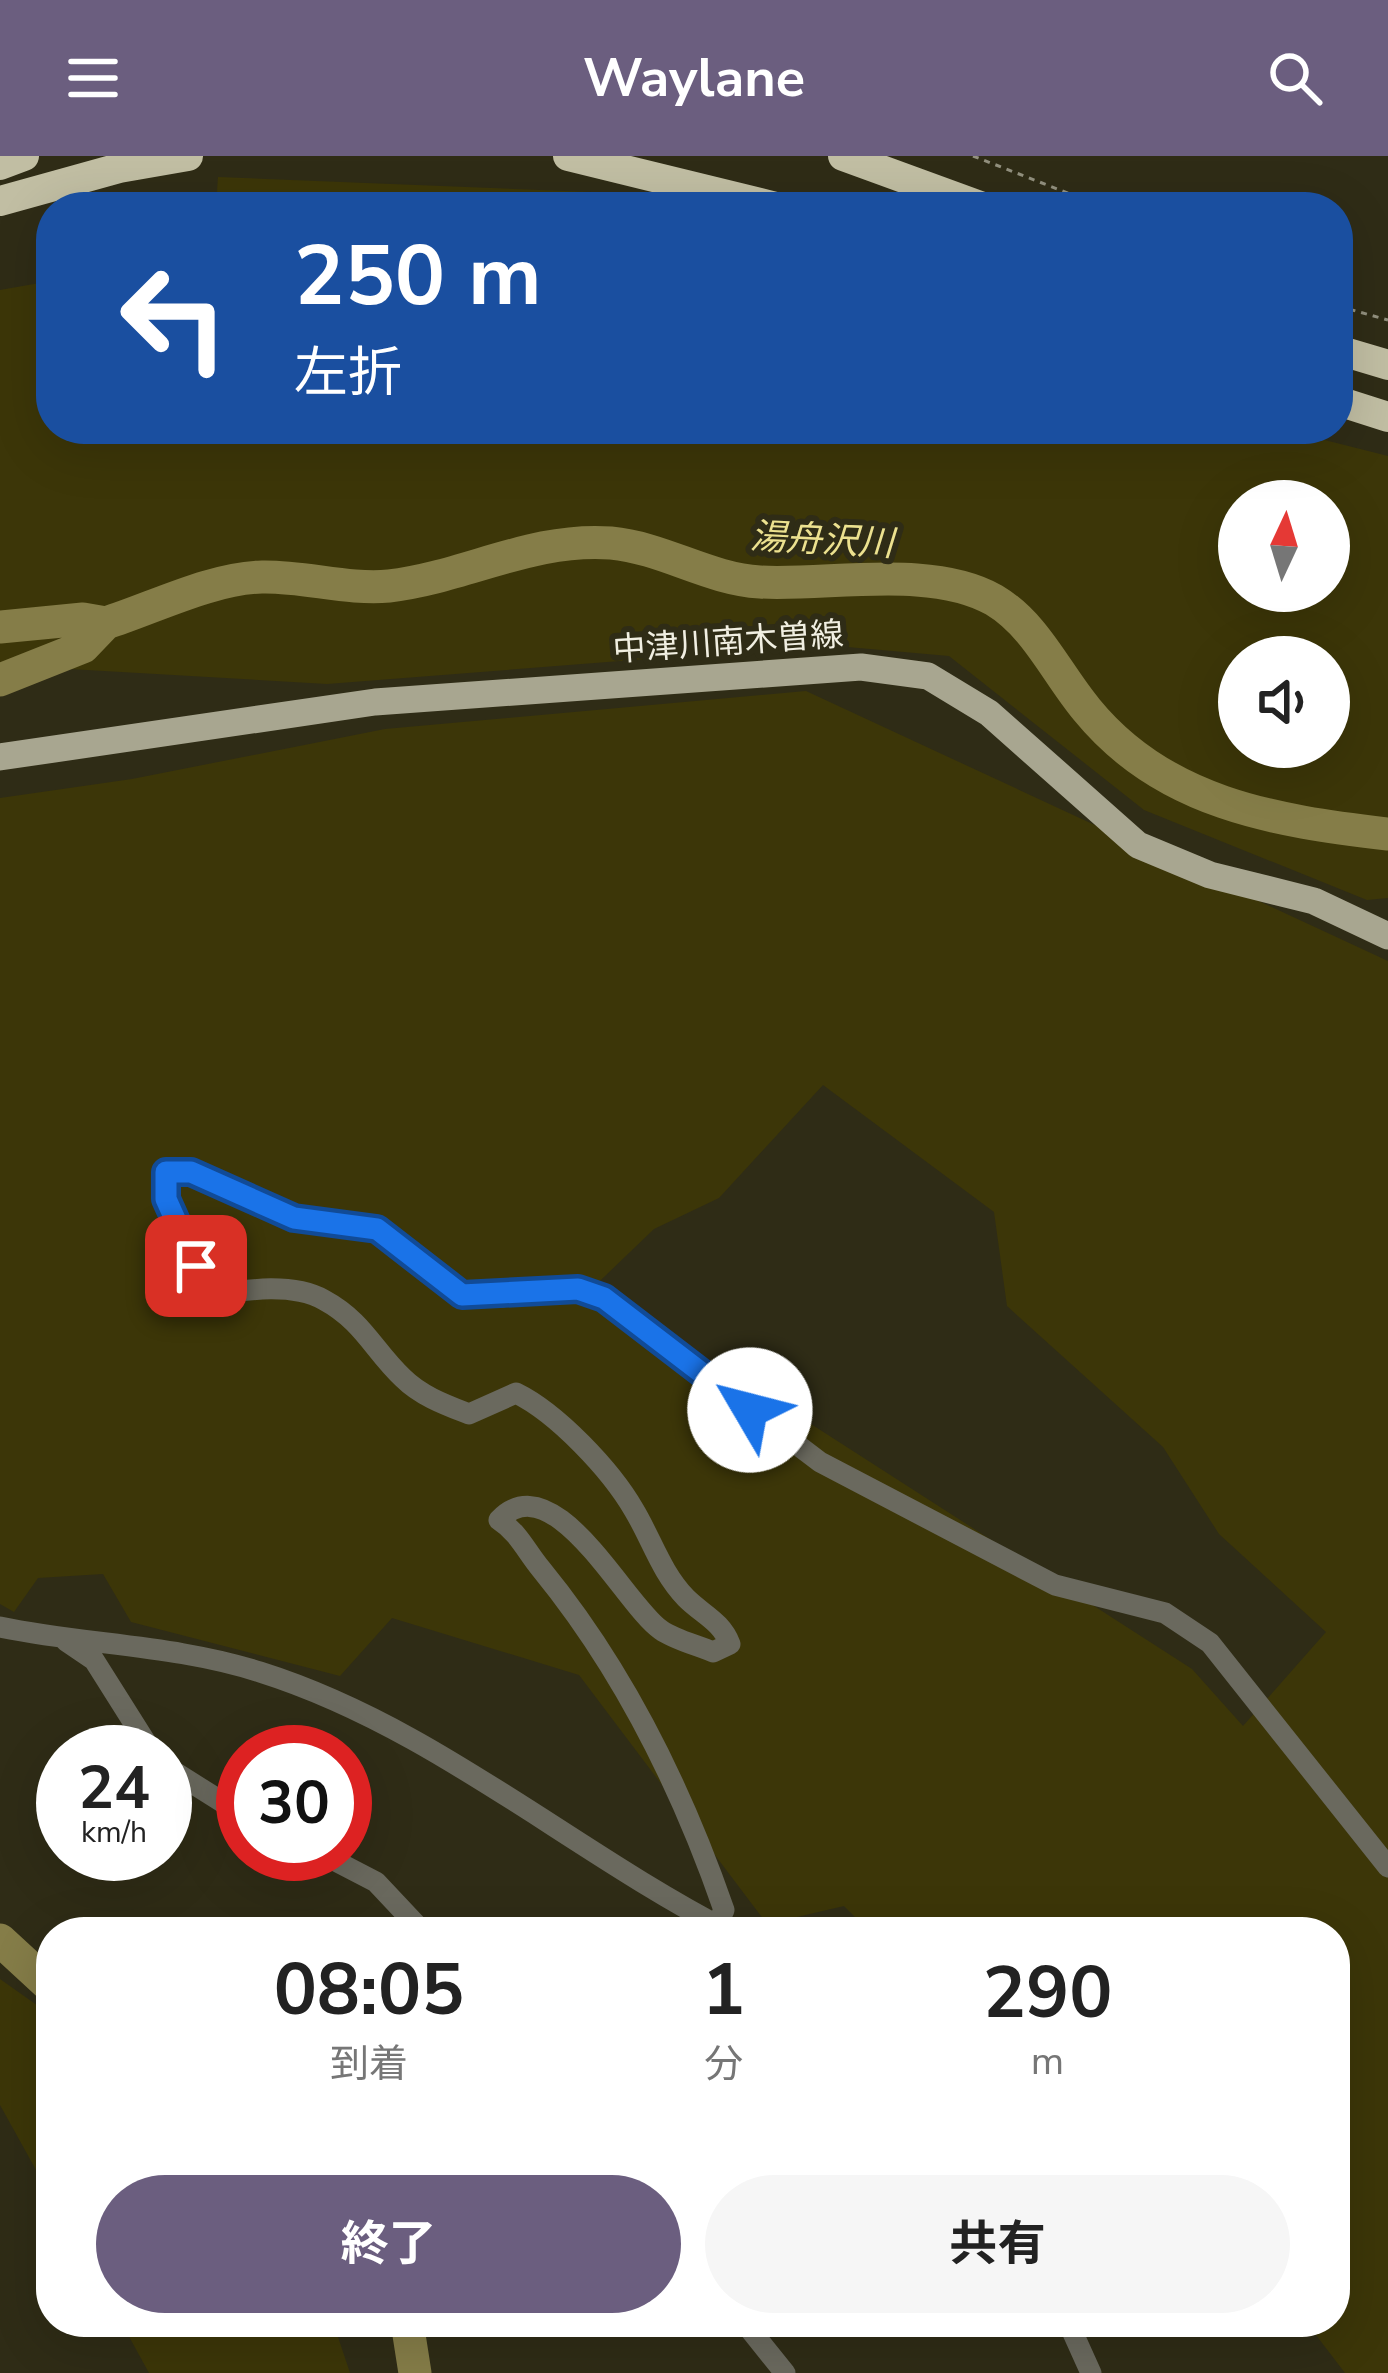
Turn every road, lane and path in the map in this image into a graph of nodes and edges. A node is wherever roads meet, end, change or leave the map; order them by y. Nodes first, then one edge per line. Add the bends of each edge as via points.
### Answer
1 (24, 156) edge
2 (188, 156) edge
3 (568, 156) edge
4 (843, 156) edge
5 (973, 156) edge
6 (0, 165) edge
7 (36, 192) edge
8 (38, 192) edge
9 (720, 192) edge
10 (942, 192) edge
11 (1065, 192) edge
12 (0, 201) edge
13 (1353, 310) edge
14 (1388, 320) edge
15 (1353, 354) edge
16 (1388, 365) edge
17 (1353, 406) edge
18 (1388, 417) edge
19 (0, 757) edge
20 (1388, 936) edge
21 (0, 1627) edge
22 (64, 1640) junction
23 (135, 1725) edge
24 (1388, 1868) edge
25 (372, 1880) edge
26 (409, 1917) edge
27 (704, 1917) edge
28 (724, 1917) edge
29 (756, 2337) edge
30 (1075, 2337) edge
31 (785, 2373) edge
32 (1091, 2373) edge

1 - 6 highway
2 - 8 highway
3 - 9 highway
4 - 10 highway
5 - 11 path
7 - 12 highway
13 - 14 path
15 - 16 highway
17 - 18 highway
19 - 20 main road, 中津川南木曽線 via 375,702 861,667 928,676 989,713 1138,845 1210,875 1314,901
21 - 22 street
22 - 23 street via 94,1660
22 - 27 street via 181,1652 332,1700 440,1755
24 - 28 street via 1210,1643 1165,1613 1055,1586 911,1514 820,1462 604,1298 578,1289 462,1295 377,1229 294,1218 191,1172 166,1172 166,1199 203,1295 253,1289 326,1300 433,1400 469,1414 516,1393 544,1407 634,1510 650,1549 686,1598 724,1628 730,1644 713,1652 660,1630 567,1521 524,1508 499,1520 568,1598 670,1772
25 - 26 street
29 - 31 street
30 - 32 street

